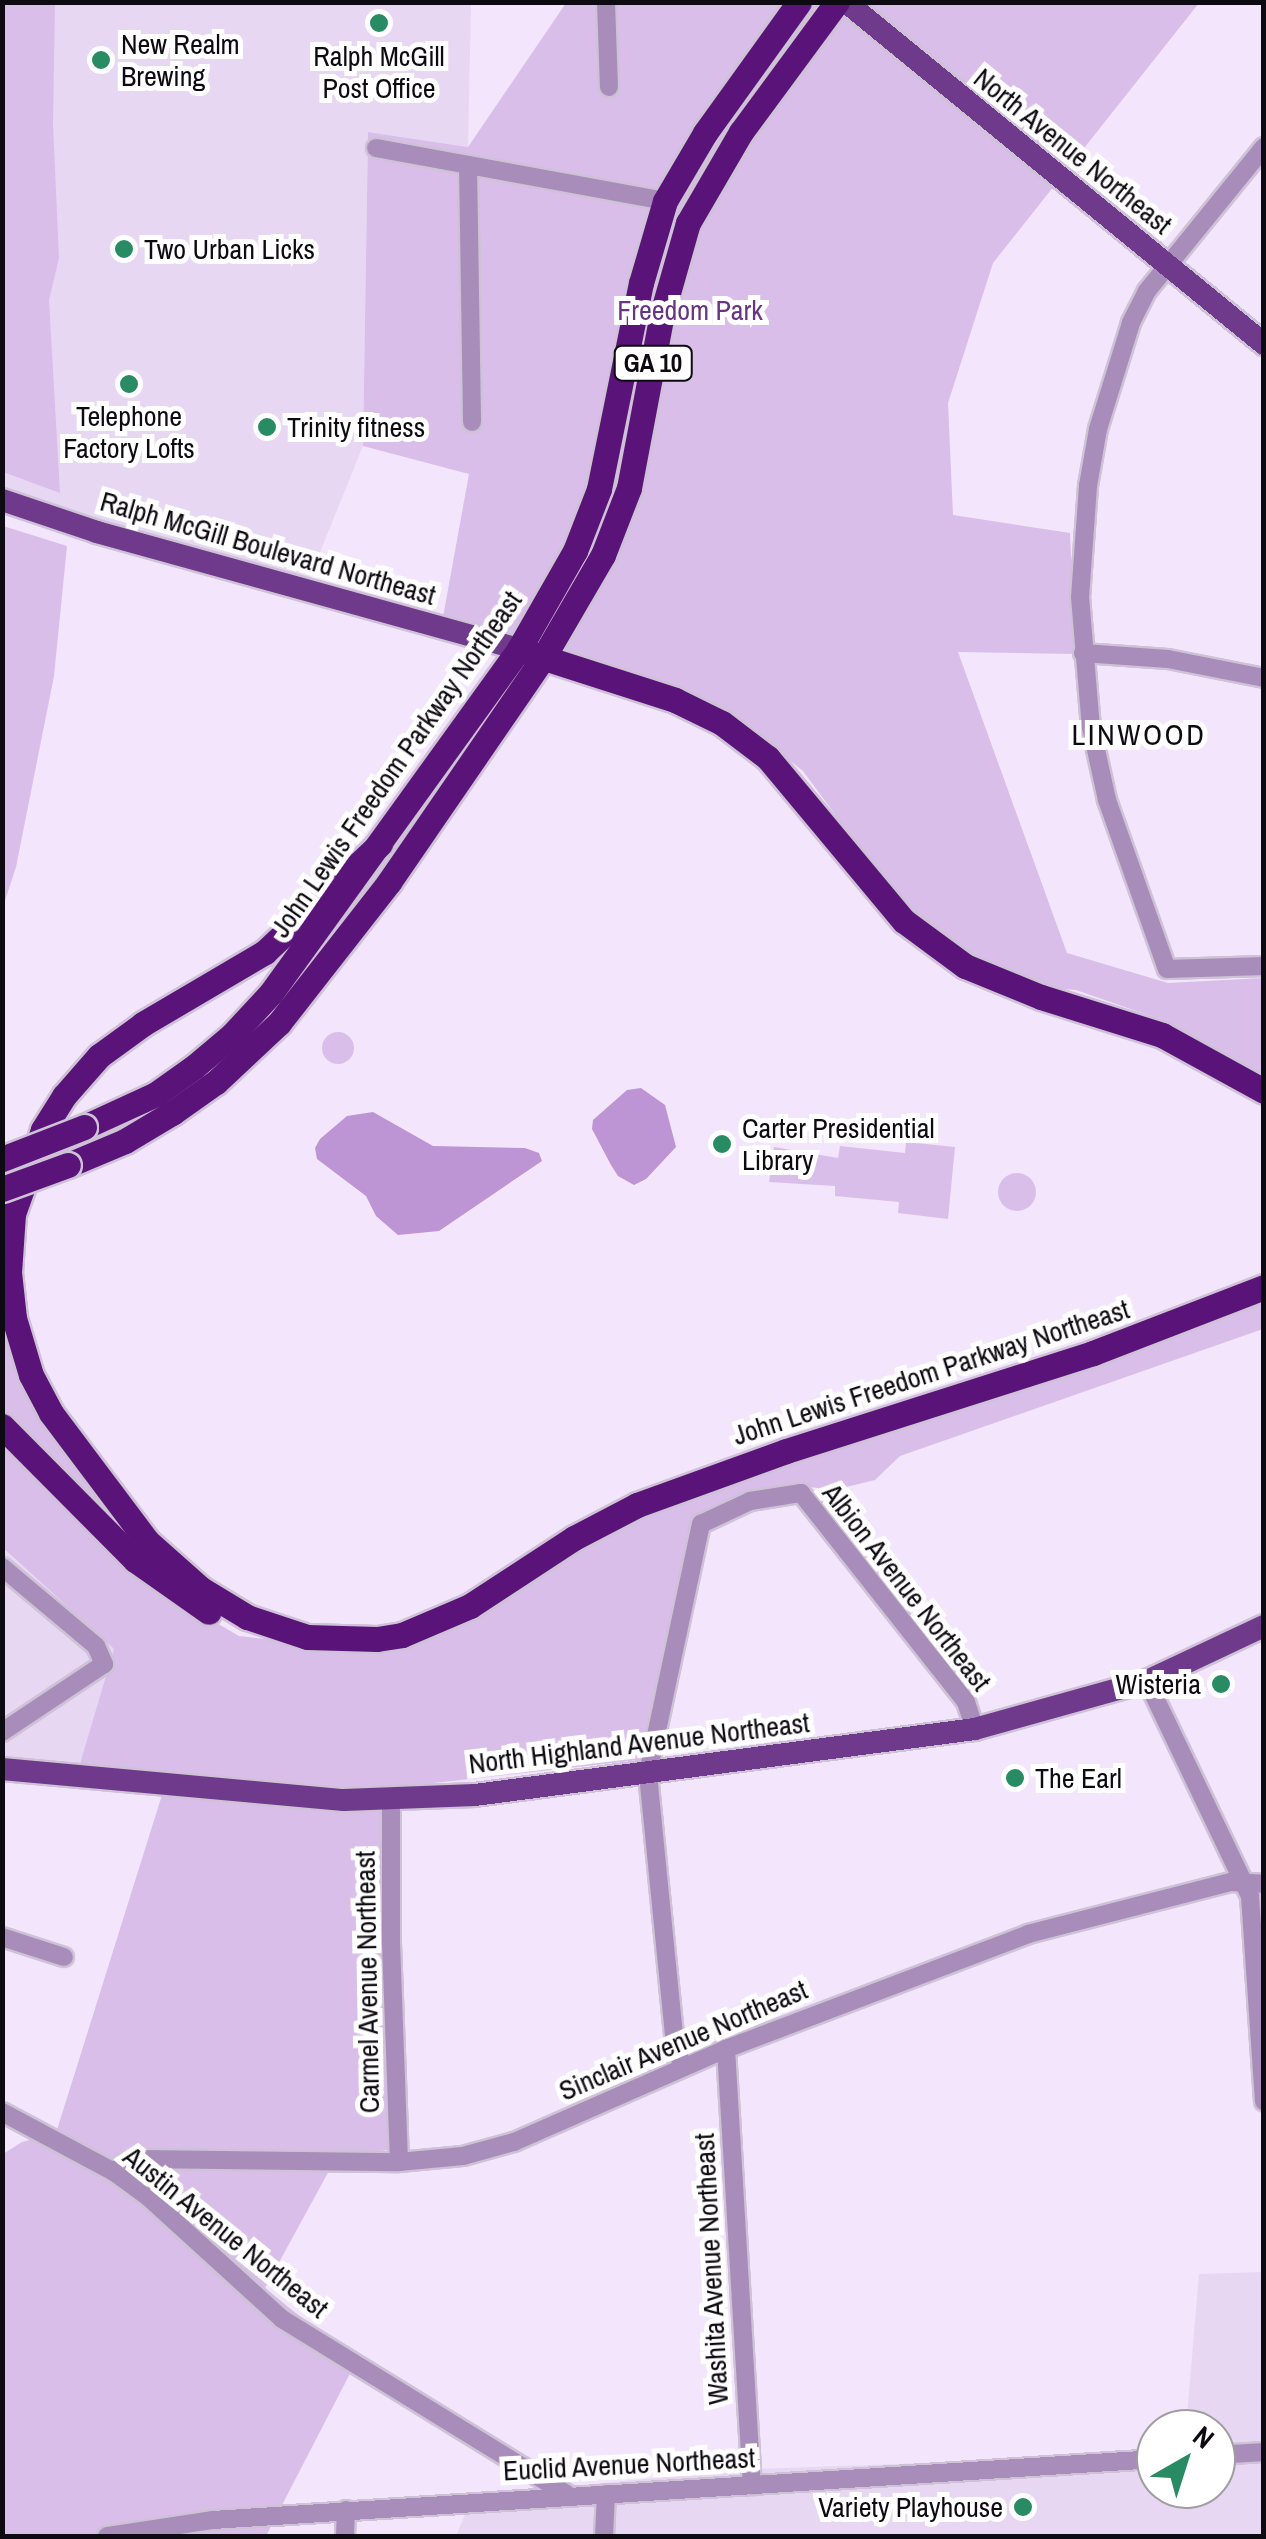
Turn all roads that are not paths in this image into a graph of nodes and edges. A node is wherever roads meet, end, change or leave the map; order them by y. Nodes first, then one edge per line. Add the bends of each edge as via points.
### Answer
1 (606, 2) edge
2 (800, 2) edge
3 (837, 2) edge
4 (846, 2) edge
5 (609, 87) dead end
6 (1264, 147) edge
7 (376, 148) dead end
8 (468, 166) junction
9 (665, 201) junction
10 (1166, 265) junction
11 (1264, 344) edge
12 (472, 422) dead end
13 (2, 500) edge
14 (1083, 653) junction
15 (531, 654) junction
16 (1264, 678) edge
17 (380, 844) junction
18 (1264, 966) edge
19 (1223, 1068) junction
20 (1264, 1091) edge
21 (1264, 1100) edge
22 (2, 1159) edge
23 (2, 1189) edge
24 (1264, 1274) edge
25 (1264, 1287) edge
26 (1204, 1308) junction
27 (2, 1426) edge
28 (2, 1567) edge
29 (1264, 1626) edge
30 (291, 1634) junction
31 (1147, 1680) junction
32 (975, 1729) junction
33 (2, 1732) edge
34 (2, 1769) edge
35 (648, 1773) junction
36 (391, 1800) junction
37 (1254, 1884) edge
38 (2, 1937) edge
39 (64, 1957) dead end
40 (726, 2049) junction
41 (683, 2067) junction
42 (1264, 2102) edge
43 (2, 2112) edge
44 (399, 2162) junction
45 (114, 2172) junction
46 (1264, 2452) edge
47 (1236, 2454) edge
48 (1136, 2460) edge
49 (752, 2485) junction
50 (566, 2494) junction
51 (606, 2494) junction
52 (346, 2510) junction
53 (106, 2536) edge
54 (345, 2536) edge
55 (604, 2536) edge

1 - 5 street
2 - 9 highway, John Lewis Freedom Parkway Northeast / GA 10 via 705,132
3 - 15 highway, John Lewis Freedom Parkway Northeast / GA 10 via 742,132 688,222 662,314 628,488 603,555
4 - 10 main road, North Avenue Northeast
6 - 10 street
7 - 8 street
8 - 9 street
8 - 12 street
9 - 15 highway, John Lewis Freedom Parkway Northeast / GA 10 via 641,283 599,489
10 - 11 main road, North Avenue Northeast
10 - 14 street via 1131,323 1098,429 1082,541
13 - 15 main road, Ralph McGill Boulevard Northeast
14 - 16 street via 1168,659
14 - 18 street via 1108,800 1167,969
15 - 17 highway, John Lewis Freedom Parkway Northeast / GA 10
15 - 19 highway via 675,700 722,723 768,758 904,921 965,966 1041,997 1119,1018
15 - 23 highway, John Lewis Freedom Parkway Northeast / GA 10, bridge via 378,896 279,1023 172,1113 125,1141
17 - 22 highway, John Lewis Freedom Parkway Northeast / GA 10, bridge via 295,963 232,1035 156,1094
17 - 30 highway via 265,952 143,1024 87,1069 43,1130 10,1234 18,1335 62,1430 163,1557 228,1606
19 - 20 highway
19 - 21 highway
24 - 26 highway
25 - 26 highway, John Lewis Freedom Parkway Northeast
26 - 30 highway, John Lewis Freedom Parkway Northeast via 1093,1352 637,1505 441,1622 377,1640
27 - 30 highway via 160,1582 216,1616
28 - 33 street via 96,1646 104,1664
29 - 31 main road, North Highland Avenue Northeast
31 - 32 main road, North Highland Avenue Northeast
31 - 37 street
32 - 35 main road, North Highland Avenue Northeast
32 - 35 street, Albion Avenue Northeast via 966,1702 801,1493 750,1500 701,1524
34 - 36 main road, North Highland Avenue Northeast
35 - 36 main road, North Highland Avenue Northeast
35 - 41 street via 675,2045
36 - 44 street, Carmel Avenue Northeast
37 - 40 street, Sinclair Avenue Northeast via 1230,1882 1028,1934
37 - 42 street
38 - 39 street
40 - 41 street, Sinclair Avenue Northeast
40 - 49 street, Washita Avenue Northeast
41 - 44 street, Sinclair Avenue Northeast via 514,2142
43 - 45 street, Austin Avenue Northeast
44 - 45 street, Sinclair Avenue Northeast via 140,2158
45 - 50 street, Austin Avenue Northeast via 282,2319
46 - 47 street
48 - 49 street, Euclid Avenue Northeast
49 - 51 street, Euclid Avenue Northeast
50 - 51 street, Euclid Avenue Northeast
50 - 52 street, Euclid Avenue Northeast
51 - 55 street
52 - 53 street, Euclid Avenue Northeast
52 - 54 street

